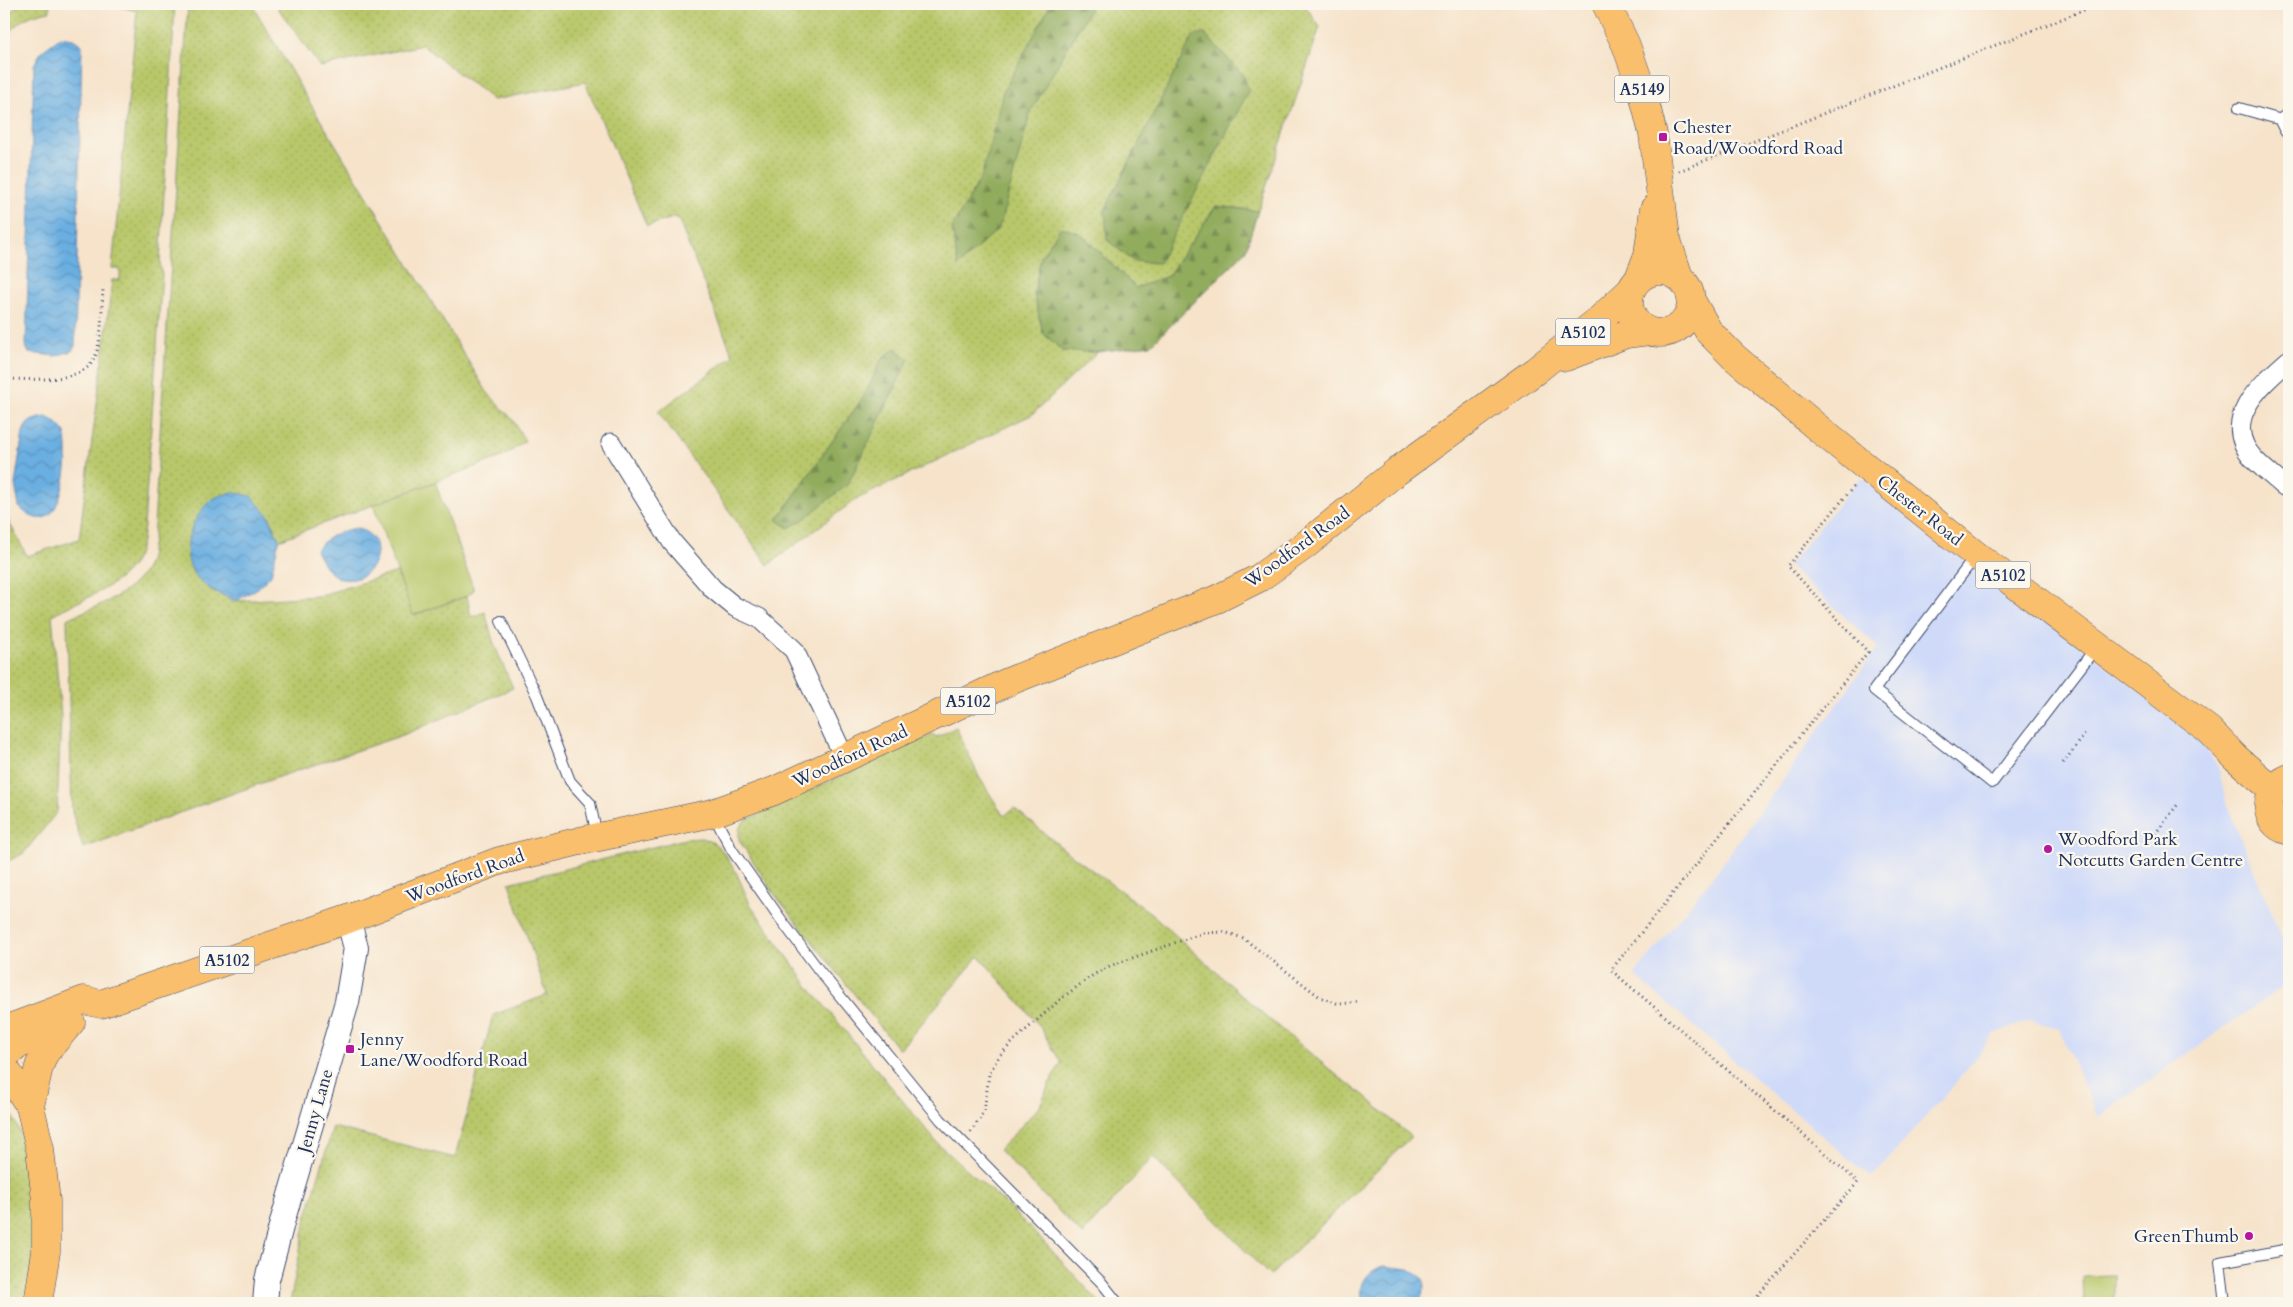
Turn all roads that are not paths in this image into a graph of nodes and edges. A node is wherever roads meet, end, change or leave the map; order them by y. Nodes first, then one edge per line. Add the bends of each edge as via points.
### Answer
1 (1606, 4) edge
2 (2239, 108) dead end
3 (2288, 123) edge
4 (1658, 180) junction
5 (1635, 285) junction
6 (1685, 289) junction
7 (1655, 332) junction
8 (1734, 357) junction
9 (2289, 360) edge
10 (1535, 371) junction
11 (611, 443) dead end
12 (2289, 488) edge
13 (1976, 555) junction
14 (500, 621) dead end
15 (2098, 645) junction
16 (845, 759) junction
17 (2281, 784) edge
18 (713, 813) junction
19 (2289, 831) edge
20 (597, 837) junction
21 (348, 919) junction
22 (101, 1004) junction
23 (71, 1022) junction
24 (4, 1030) edge
25 (4, 1056) edge
26 (4, 1067) edge
27 (30, 1106) junction
28 (2289, 1249) edge
29 (38, 1303) edge
30 (265, 1303) edge
31 (1118, 1303) edge
32 (2225, 1303) edge

1 - 4 main road, Chester Road / A5149 via 1626,45 1643,93 1653,134
2 - 3 lane
4 - 5 main road, Chester Road / A5149 via 1648,255
4 - 6 main road, Chester Road / A5149 via 1666,237
5 - 6 main road via 1649,273 1659,271 1669,272
5 - 7 main road via 1630,311 1634,319
5 - 10 main road, Woodford Road / A5102 via 1599,320
6 - 7 main road via 1690,310 1680,326
6 - 8 main road, Chester Road / A5102 via 1710,332
7 - 8 main road, Chester Road / A5102 via 1690,340
7 - 10 main road, Woodford Road / A5102 via 1626,334
8 - 13 main road, Chester Road / A5102
9 - 12 street via 2247,402 2242,425 2246,447 2253,458
10 - 16 main road, Woodford Road / A5102 via 1396,472 1259,578 1217,599 1010,681
11 - 16 street via 672,542 713,589 735,607 759,618 794,650
13 - 15 main road, Chester Road / A5102
13 - 15 lane via 1874,690 1992,783
14 - 20 lane via 537,696 570,781 590,803
15 - 17 main road, Chester Road / A5102 via 2209,730 2236,758
16 - 18 main road, Woodford Road / A5102 via 774,791
17 - 19 main road via 2269,798 2271,817
18 - 20 main road, Woodford Road / A5102
18 - 31 lane via 732,850 818,969 941,1120
20 - 21 main road, Woodford Road / A5102 via 499,861
21 - 22 main road, Woodford Road / A5102
21 - 30 street, Jenny Lane via 356,948 347,1002 283,1219 267,1280
22 - 23 main road, Woodford Road / A5102 via 90,1017
22 - 24 main road, Woodford Road / A5102 via 84,1000
23 - 25 main road, Woodford Road / A5102 via 18,1045
23 - 27 main road via 44,1054
26 - 27 main road
27 - 29 main road via 40,1149 46,1201 46,1252
28 - 32 lane via 2220,1262

